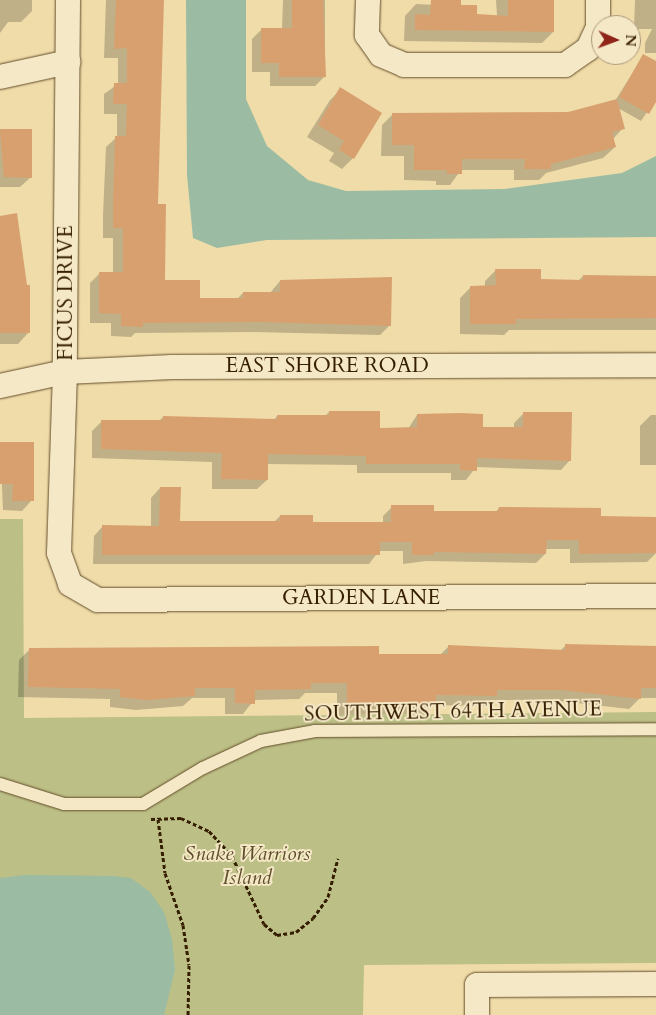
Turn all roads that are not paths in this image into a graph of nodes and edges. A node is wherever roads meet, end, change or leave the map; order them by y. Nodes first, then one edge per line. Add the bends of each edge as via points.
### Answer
1 (68, 0) edge
2 (368, 0) edge
3 (598, 0) edge
4 (68, 62) junction
5 (0, 77) edge
6 (656, 365) edge
7 (65, 372) junction
8 (0, 386) edge
9 (70, 584) joint
10 (656, 596) edge
11 (656, 729) edge
12 (0, 784) edge
13 (656, 984) edge
14 (477, 1015) edge

1 - 4 street, FICUS DRIVE
2 - 3 street via 367,35 381,54 404,65 565,65 588,49 598,28
4 - 5 street
4 - 7 street, FICUS DRIVE
6 - 7 street, EAST SHORE ROAD via 182,367
7 - 8 street, EAST SHORE ROAD
7 - 9 street, FICUS DRIVE via 59,553
9 - 10 street, GARDEN LANE via 98,600
11 - 12 lane, SOUTHWEST 64TH AVENUE via 315,731 260,741 204,768 143,804 64,804
13 - 14 street via 477,985

